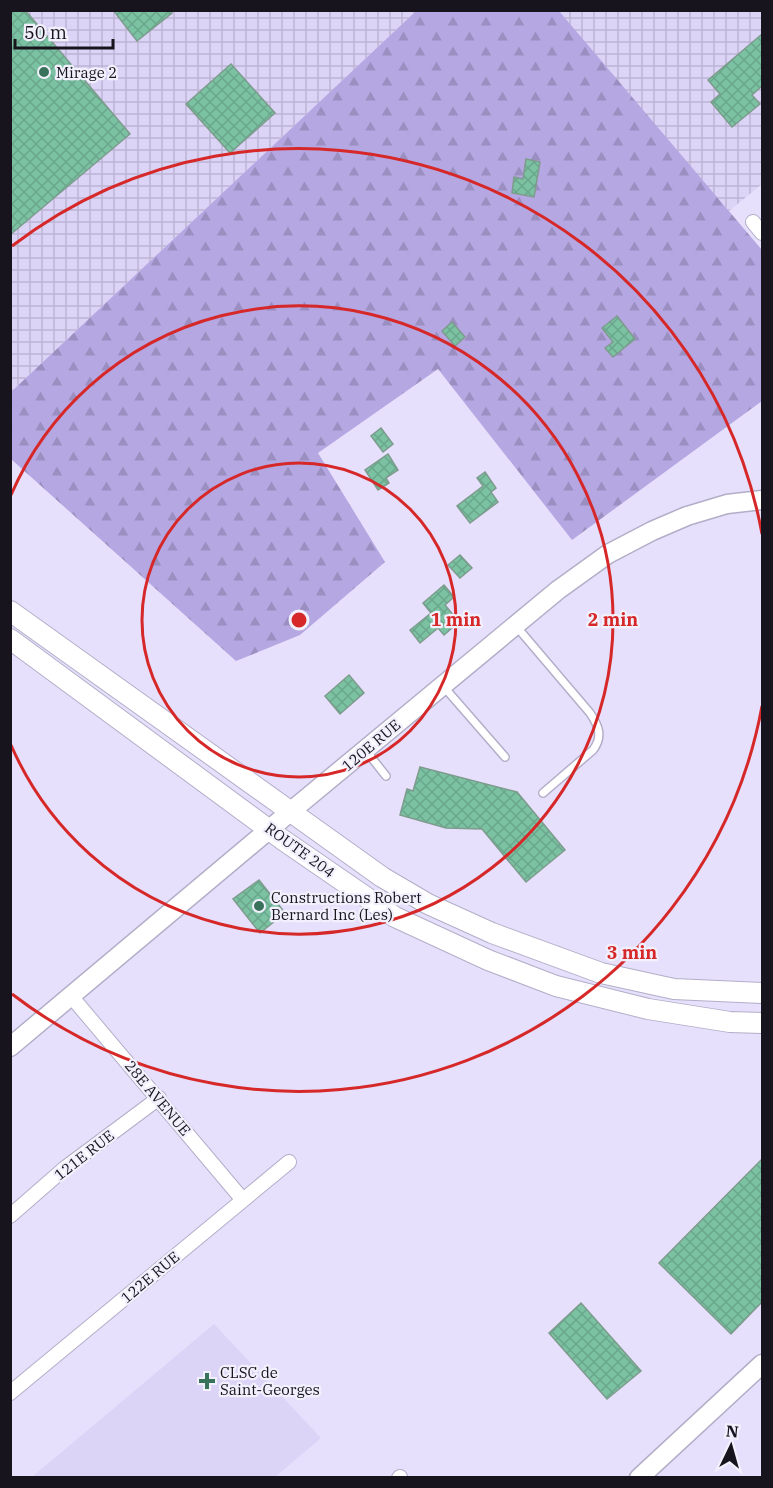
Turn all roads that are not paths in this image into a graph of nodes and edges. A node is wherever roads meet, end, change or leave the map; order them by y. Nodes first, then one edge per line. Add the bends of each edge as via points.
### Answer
1 (753, 222) dead end
2 (762, 233) edge
3 (762, 500) edge
4 (10, 611) edge
5 (515, 624) junction
6 (10, 639) edge
7 (443, 685) junction
8 (365, 750) junction
9 (505, 757) dead end
10 (386, 776) dead end
11 (543, 793) dead end
12 (290, 812) junction
13 (270, 828) junction
14 (762, 993) edge
15 (72, 996) junction
16 (762, 1023) edge
17 (10, 1047) edge
18 (159, 1098) junction
19 (289, 1162) dead end
20 (243, 1200) junction
21 (10, 1216) edge
22 (762, 1364) edge
23 (10, 1393) edge
24 (639, 1478) edge

1 - 2 street
3 - 5 street, 120E RUE via 728,504 645,534 608,554
4 - 12 main road, ROUTE 204
5 - 7 street, 120E RUE
5 - 11 lane via 590,713 600,736 593,750
6 - 13 main road, ROUTE 204
7 - 8 street, 120E RUE
7 - 9 lane
8 - 10 lane
8 - 12 street, 120E RUE
12 - 13 street, 120E RUE
12 - 14 main road, ROUTE 204 via 382,877 429,904 507,939 601,973 632,980 674,988
13 - 15 street, 120E RUE
13 - 16 main road, ROUTE 204 via 395,917 488,960 556,986 648,1009
15 - 17 street, 120E RUE
15 - 18 street, 28E AVENUE
18 - 20 street, 28E AVENUE
18 - 21 street, 121E RUE via 65,1168
19 - 20 street, 122E RUE
20 - 23 street, 122E RUE
22 - 24 street

